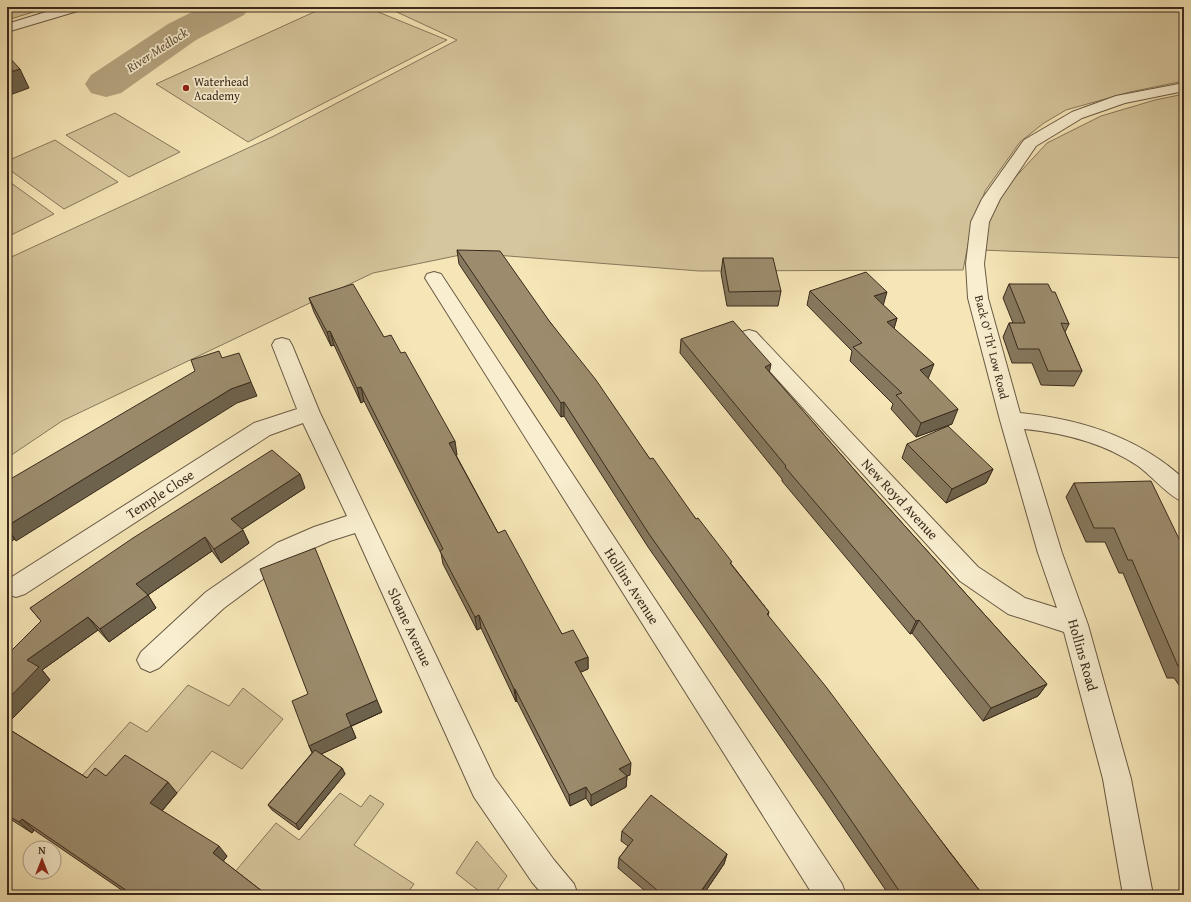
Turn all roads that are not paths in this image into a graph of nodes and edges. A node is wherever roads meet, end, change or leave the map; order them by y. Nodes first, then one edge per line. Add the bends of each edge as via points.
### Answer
1 (76, 7) edge
2 (7, 28) edge
3 (1184, 87) edge
4 (434, 278) dead end
5 (749, 337) edge
6 (282, 345) dead end
7 (309, 413) junction
8 (1011, 420) junction
9 (1184, 494) edge
10 (361, 521) junction
11 (16, 587) dead end
12 (1075, 625) junction
13 (150, 660) dead end
14 (563, 895) edge
15 (831, 895) edge
16 (1138, 895) edge

1 - 2 street
3 - 8 street, Back O' Th' Low Road via 1121,99 1077,115 1030,143 991,199 980,222 975,264 978,298
4 - 15 street, Hollins Avenue
5 - 12 street, New Royd Avenue via 970,574 1017,606
6 - 7 street, Sloane Avenue
7 - 10 street, Sloane Avenue
7 - 11 street, Temple Close via 262,429
8 - 9 street via 1046,422 1081,430 1120,444 1167,475
8 - 12 street, Hollins Road via 1050,553
10 - 13 street via 285,550 216,600
10 - 14 street, Sloane Avenue via 484,787
12 - 16 street, Hollins Road via 1117,779

